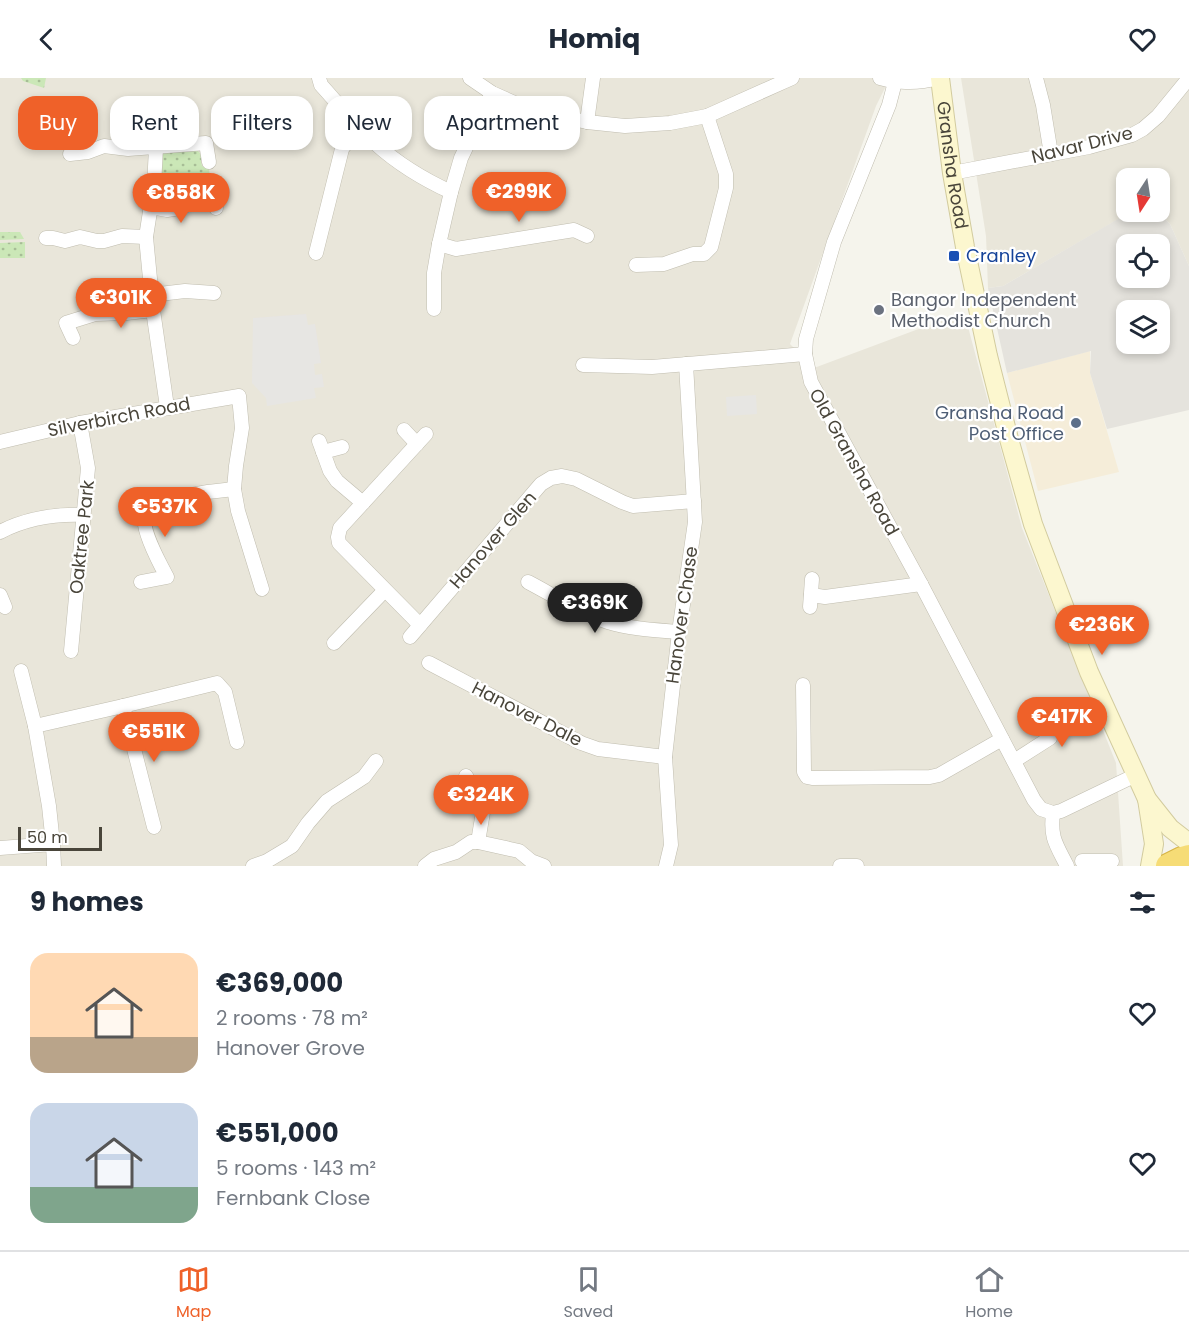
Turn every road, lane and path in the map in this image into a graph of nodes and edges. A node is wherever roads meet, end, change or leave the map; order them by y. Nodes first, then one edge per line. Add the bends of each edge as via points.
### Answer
1 (319, 78) edge
2 (470, 78) edge
3 (593, 78) edge
4 (792, 78) edge
5 (880, 78) edge
6 (940, 78) edge
7 (1036, 78) edge
8 (1189, 78) edge
9 (895, 82) junction
10 (492, 93) junction
11 (330, 96) edge
12 (706, 116) junction
13 (587, 122) junction
14 (199, 144) edge
15 (110, 147) edge
16 (156, 150) edge
17 (342, 150) edge
18 (383, 150) edge
19 (70, 154) dead end
20 (1051, 154) junction
21 (209, 162) dead end
22 (952, 173) junction
23 (451, 192) junction
24 (213, 198) dead end
25 (151, 207) junction
26 (587, 236) dead end
27 (146, 237) junction
28 (46, 238) dead end
29 (439, 244) junction
30 (316, 253) dead end
31 (636, 265) dead end
32 (214, 292) dead end
33 (151, 296) junction
34 (434, 309) dead end
35 (153, 310) junction
36 (73, 338) dead end
37 (804, 354) junction
38 (686, 364) junction
39 (582, 365) dead end
40 (167, 407) junction
41 (80, 423) junction
42 (404, 430) dead end
43 (0, 442) edge
44 (342, 447) dead end
45 (234, 489) junction
46 (694, 501) junction
47 (363, 503) junction
48 (83, 515) junction
49 (0, 532) edge
50 (812, 579) dead end
51 (141, 582) dead end
52 (528, 582) dead end
53 (921, 584) junction
54 (262, 589) dead end
55 (384, 591) junction
56 (420, 626) junction
57 (679, 632) junction
58 (410, 637) dead end
59 (334, 643) dead end
60 (71, 651) dead end
61 (429, 663) dead end
62 (21, 671) dead end
63 (803, 686) dead end
64 (123, 706) junction
65 (1039, 710) dead end
66 (35, 726) junction
67 (1002, 739) junction
68 (237, 742) dead end
69 (665, 757) junction
70 (376, 761) dead end
71 (1014, 761) junction
72 (1136, 775) junction
73 (466, 776) dead end
74 (1147, 799) junction
75 (1053, 813) junction
76 (154, 827) dead end
77 (478, 842) junction
78 (1189, 843) edge
79 (53, 844) junction
80 (0, 848) edge
81 (1189, 857) edge
82 (1083, 861) dead end
83 (1104, 862) edge
84 (54, 866) edge
85 (253, 866) edge
86 (425, 866) edge
87 (544, 866) edge
88 (666, 866) edge
89 (840, 866) edge
90 (857, 866) edge
91 (1067, 866) edge
92 (1150, 866) edge
93 (1168, 866) edge

1 - 11 street
2 - 10 street
3 - 13 street
4 - 12 street
5 - 9 street
6 - 9 street
6 - 22 street, Gransha Road
7 - 20 street
8 - 20 street, Navar Drive via 1143,129 1089,147
9 - 37 street, Old Gransha Road via 834,242
10 - 13 street via 548,114
10 - 23 street via 461,158
12 - 13 street via 625,126
12 - 31 street via 726,174 711,247 704,254 664,264
14 - 21 street via 206,143
15 - 19 street
16 - 25 street
17 - 30 street
18 - 23 street via 425,180
20 - 22 street, Navar Drive
22 - 72 street, Gransha Road via 988,356 1033,524 1089,672
23 - 29 street
24 - 25 street via 167,210
25 - 27 street
26 - 29 street via 574,230 456,249
27 - 28 street via 123,236 104,241
27 - 33 street
29 - 34 street
32 - 33 street
33 - 35 street
35 - 36 street via 95,314 66,323
35 - 40 street
37 - 38 street
37 - 53 street, Old Gransha Road via 811,382
38 - 39 street
38 - 46 street, Hanover Chase
40 - 41 street, Silverbirch Road
40 - 45 street, Silverbirch Road via 239,396 242,428
41 - 43 street, Silverbirch Road
41 - 48 street, Oaktree Park via 88,468
42 - 47 street via 421,439
44 - 47 street via 321,447 337,481
45 - 51 street via 191,495 148,513 145,523 152,548 168,577
45 - 54 street
46 - 56 street, Hanover Glen via 633,506 576,479 551,478 541,484
46 - 57 street, Hanover Chase via 695,522
47 - 55 street via 340,528 339,543
48 - 49 street via 63,514 16,524
48 - 60 street, Oaktree Park
50 - 53 street via 810,601
52 - 57 street via 607,622
53 - 67 street, Old Gransha Road
55 - 56 street
55 - 59 street
56 - 58 street, Hanover Glen
57 - 69 street, Hanover Chase
61 - 69 street, Hanover Dale via 581,743 598,749
62 - 66 street
63 - 67 street via 807,777 930,777
64 - 66 street
64 - 68 street via 217,683 225,692
64 - 76 street
65 - 71 street via 1050,738
66 - 79 street
67 - 71 street, Old Gransha Road
69 - 88 street, Hanover Chase via 671,845
70 - 85 street via 364,777 327,801 292,846
71 - 75 street, Old Gransha Road via 1034,800 1041,809
72 - 74 street, Gransha Road
72 - 75 street
73 - 77 street via 483,812
74 - 78 street, Gransha Road via 1170,828
74 - 92 street, Gransha Road via 1154,844
75 - 91 street via 1053,838
77 - 86 street
77 - 87 street via 519,851
79 - 80 street
79 - 84 street
81 - 93 highway
82 - 83 street
89 - 90 street

